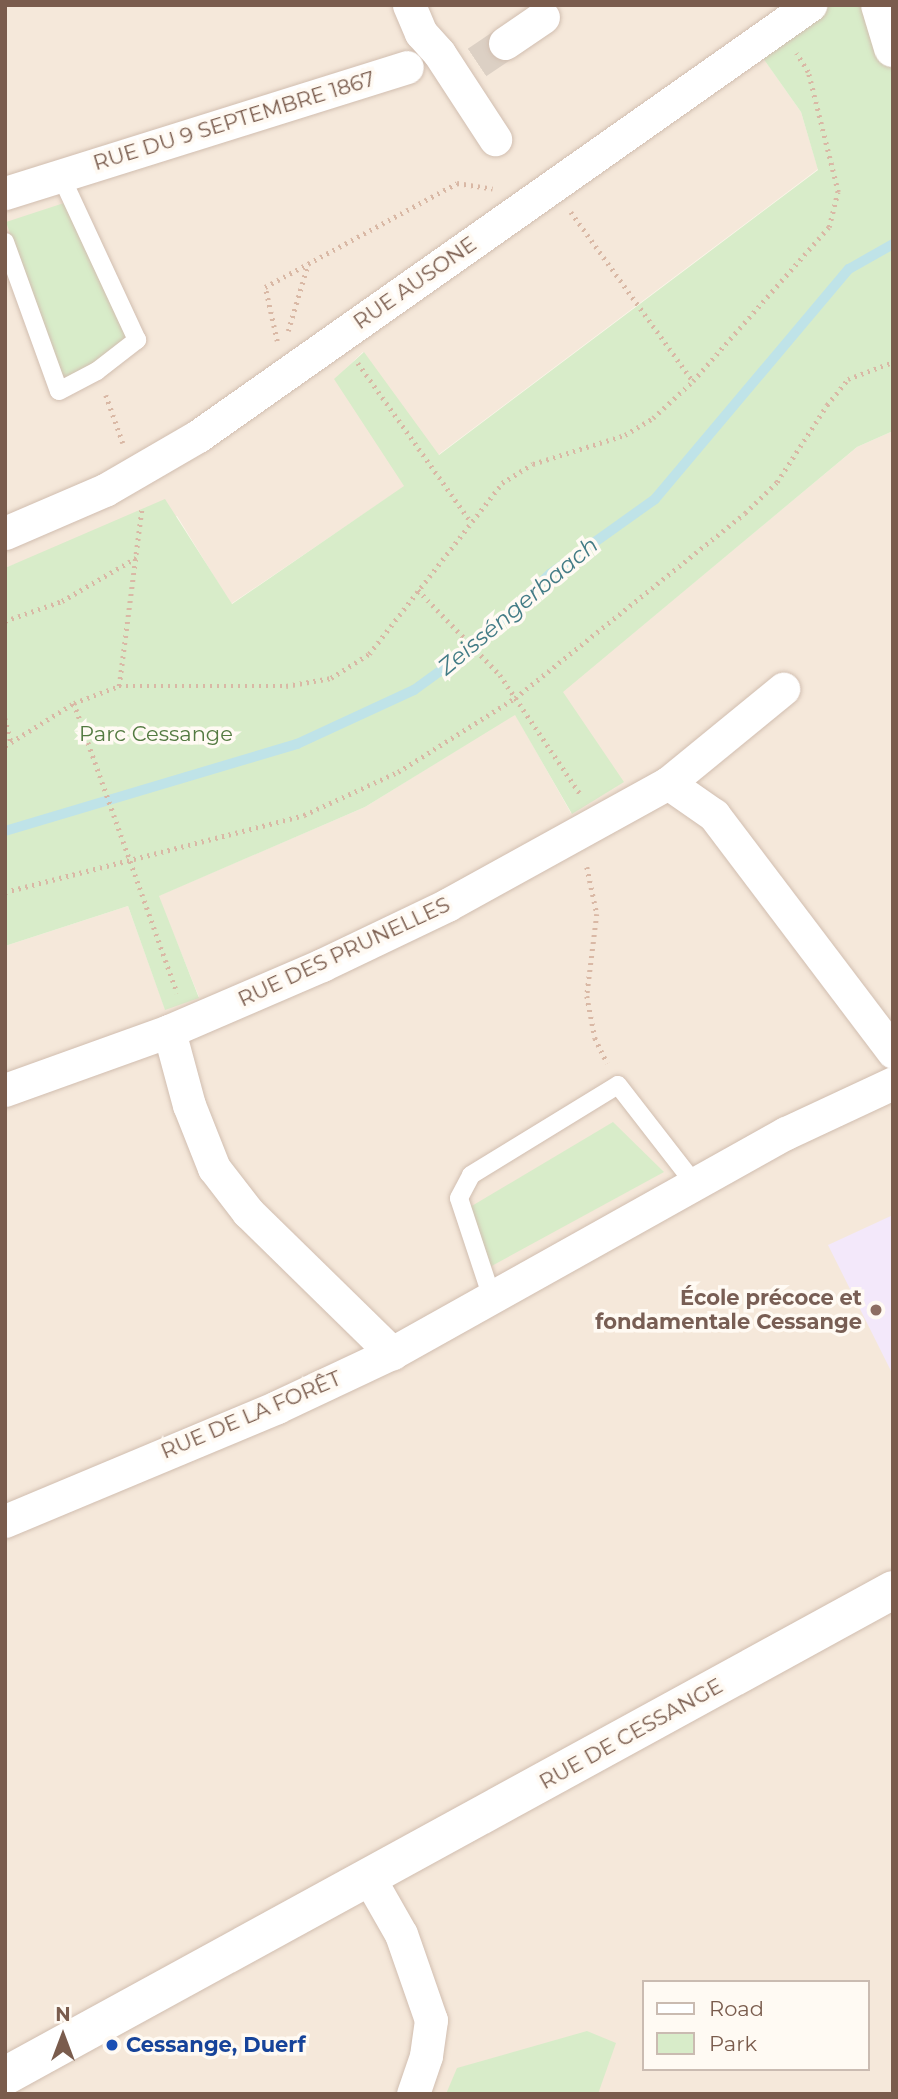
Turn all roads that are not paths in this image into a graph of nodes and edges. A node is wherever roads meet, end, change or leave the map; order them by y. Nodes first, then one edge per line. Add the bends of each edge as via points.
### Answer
1 (409, 5) edge
2 (810, 5) edge
3 (880, 5) edge
4 (543, 17) dead end
5 (505, 43) tunnel mouth
6 (893, 48) edge
7 (407, 67) dead end
8 (495, 139) dead end
9 (61, 176) junction
10 (5, 192) edge
11 (5, 242) edge
12 (5, 533) edge
13 (783, 689) dead end
14 (668, 783) junction
15 (169, 1031) junction
16 (893, 1052) edge
17 (893, 1083) edge
18 (5, 1090) edge
19 (694, 1183) junction
20 (492, 1298) junction
21 (392, 1353) junction
22 (5, 1521) edge
23 (893, 1590) edge
24 (369, 1878) junction
25 (5, 2076) edge
26 (413, 2094) edge

1 - 8 street via 421,33 466,70
2 - 12 street, RUE AUSONE via 198,436 105,489
3 - 6 main road
4 - 5 street
7 - 9 street, RUE DU 9 SEPTEMBRE 1867
9 - 10 street, RUE DU 9 SEPTEMBRE 1867
9 - 11 lane via 137,340 97,371 59,391
13 - 14 street, RUE DES PRUNELLES
14 - 15 street, RUE DES PRUNELLES via 447,905
14 - 16 street via 714,815
15 - 18 street, RUE DES PRUNELLES
15 - 21 street via 189,1105 214,1168 247,1212
17 - 19 street, RUE DE LA FORÊT
19 - 20 street, RUE DE LA FORÊT
19 - 20 lane via 618,1086 471,1175 458,1198
20 - 21 street, RUE DE LA FORÊT
21 - 22 street, RUE DE LA FORÊT via 277,1407
23 - 24 main road, RUE DE CESSANGE
24 - 25 main road, RUE DE CESSANGE
24 - 26 street via 401,1934 431,2020 426,2056

